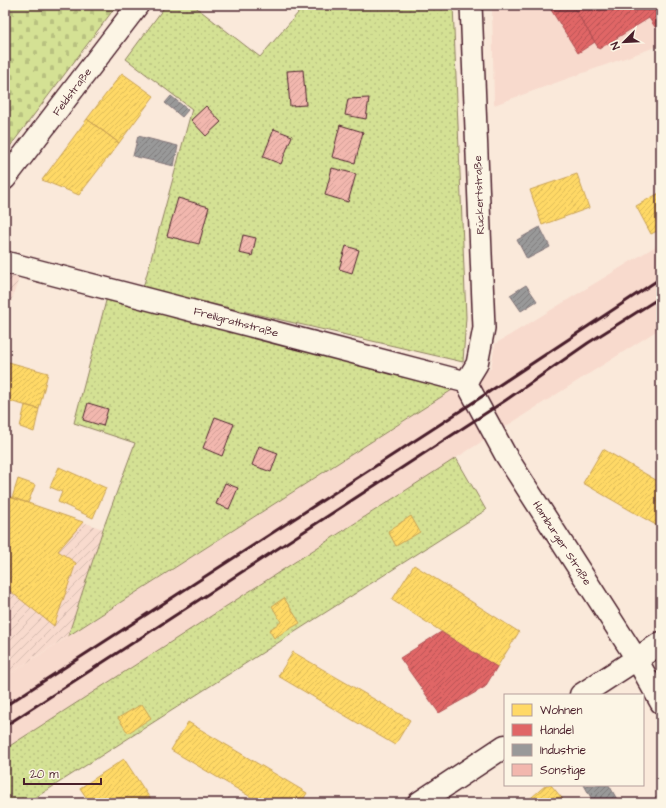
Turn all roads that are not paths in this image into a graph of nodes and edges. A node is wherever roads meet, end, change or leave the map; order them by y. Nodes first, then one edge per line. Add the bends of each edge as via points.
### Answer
1 (138, 5) edge
2 (471, 5) edge
3 (5, 179) edge
4 (5, 262) edge
5 (466, 382) junction
6 (661, 643) edge
7 (636, 658) junction
8 (582, 694) edge
9 (661, 704) edge
10 (504, 747) edge
11 (419, 803) edge

1 - 3 street, Feldstraße
2 - 5 street, Rückertstraße via 484,328 477,364
4 - 5 street, Freiligrathstraße
5 - 7 street, Hamburger Straße via 505,454
6 - 7 street
7 - 8 street
7 - 9 street, Hamburger Straße
10 - 11 street

